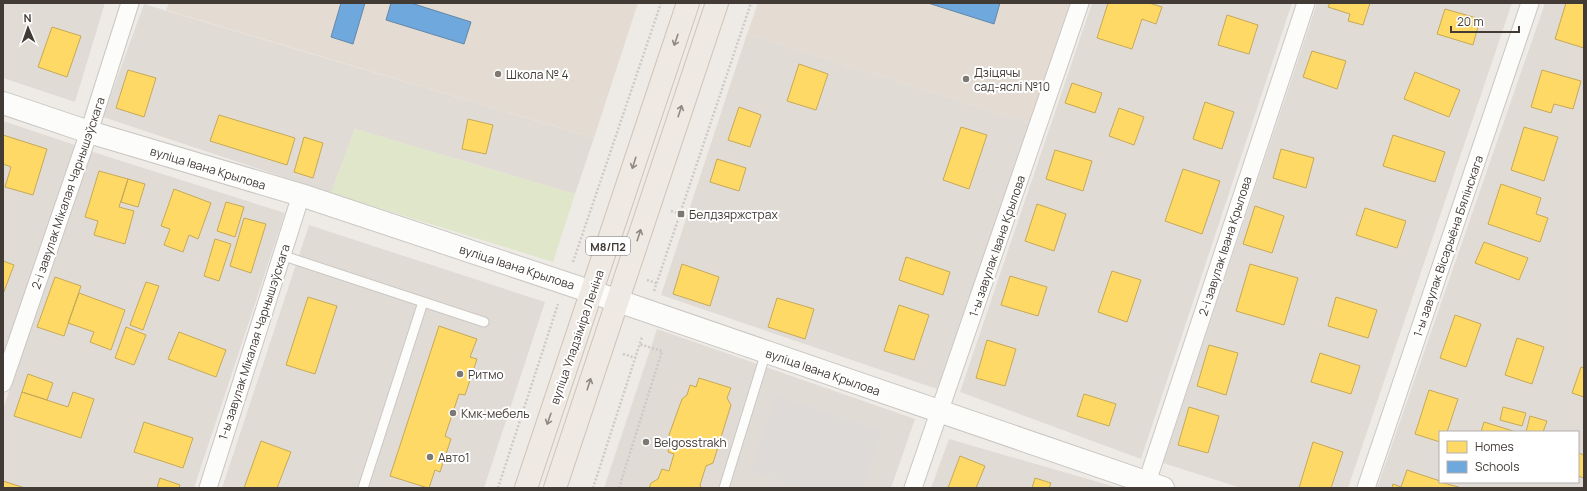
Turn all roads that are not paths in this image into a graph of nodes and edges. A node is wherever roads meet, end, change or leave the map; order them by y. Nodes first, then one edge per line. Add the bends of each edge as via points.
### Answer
1 (130, 3) edge
2 (688, 3) edge
3 (717, 3) edge
4 (1080, 3) edge
5 (1306, 3) edge
6 (1530, 3) edge
7 (3, 103) edge
8 (89, 132) junction
9 (301, 195) junction
10 (281, 255) junction
11 (592, 292) junction
12 (617, 301) junction
13 (423, 302) junction
14 (484, 322) dead end
15 (766, 352) junction
16 (3, 383) edge
17 (940, 411) junction
18 (1152, 486) edge
19 (208, 488) edge
20 (363, 488) edge
21 (526, 488) edge
22 (556, 488) edge
23 (724, 488) edge
24 (913, 488) edge
25 (1366, 488) edge

1 - 8 street, 2-і завулак Мікалая Чарнышэўскага
2 -> 11 main road, вуліца Уладзіміра Леніна / М8/П2
12 -> 3 main road, М8/П2
4 - 17 street, 1-ы завулак Івана Крылова
5 - 18 street, 2-і завулак Івана Крылова
6 - 25 street, 1-ы завулак Вісарыёна Бялінскага
7 - 8 street, вуліца Івана Крылова
8 - 9 street, вуліца Івана Крылова
8 - 16 street, 2-і завулак Мікалая Чарнышэўскага
9 - 10 street, 1-ы завулак Мікалая Чарнышэўскага
9 - 11 street, вуліца Івана Крылова
10 - 13 lane
10 - 19 street, 1-ы завулак Мікалая Чарнышэўскага
11 - 12 street, вуліца Івана Крылова
11 -> 21 main road, вуліца Уладзіміра Леніна / М8/П2
12 - 15 street, вуліца Івана Крылова
22 -> 12 main road, М8/П2
13 - 14 lane
13 - 20 lane
15 - 17 street, вуліца Івана Крылова
15 - 23 lane
17 - 18 street, вуліца Івана Крылова
17 - 24 street, 1-ы завулак Івана Крылова

